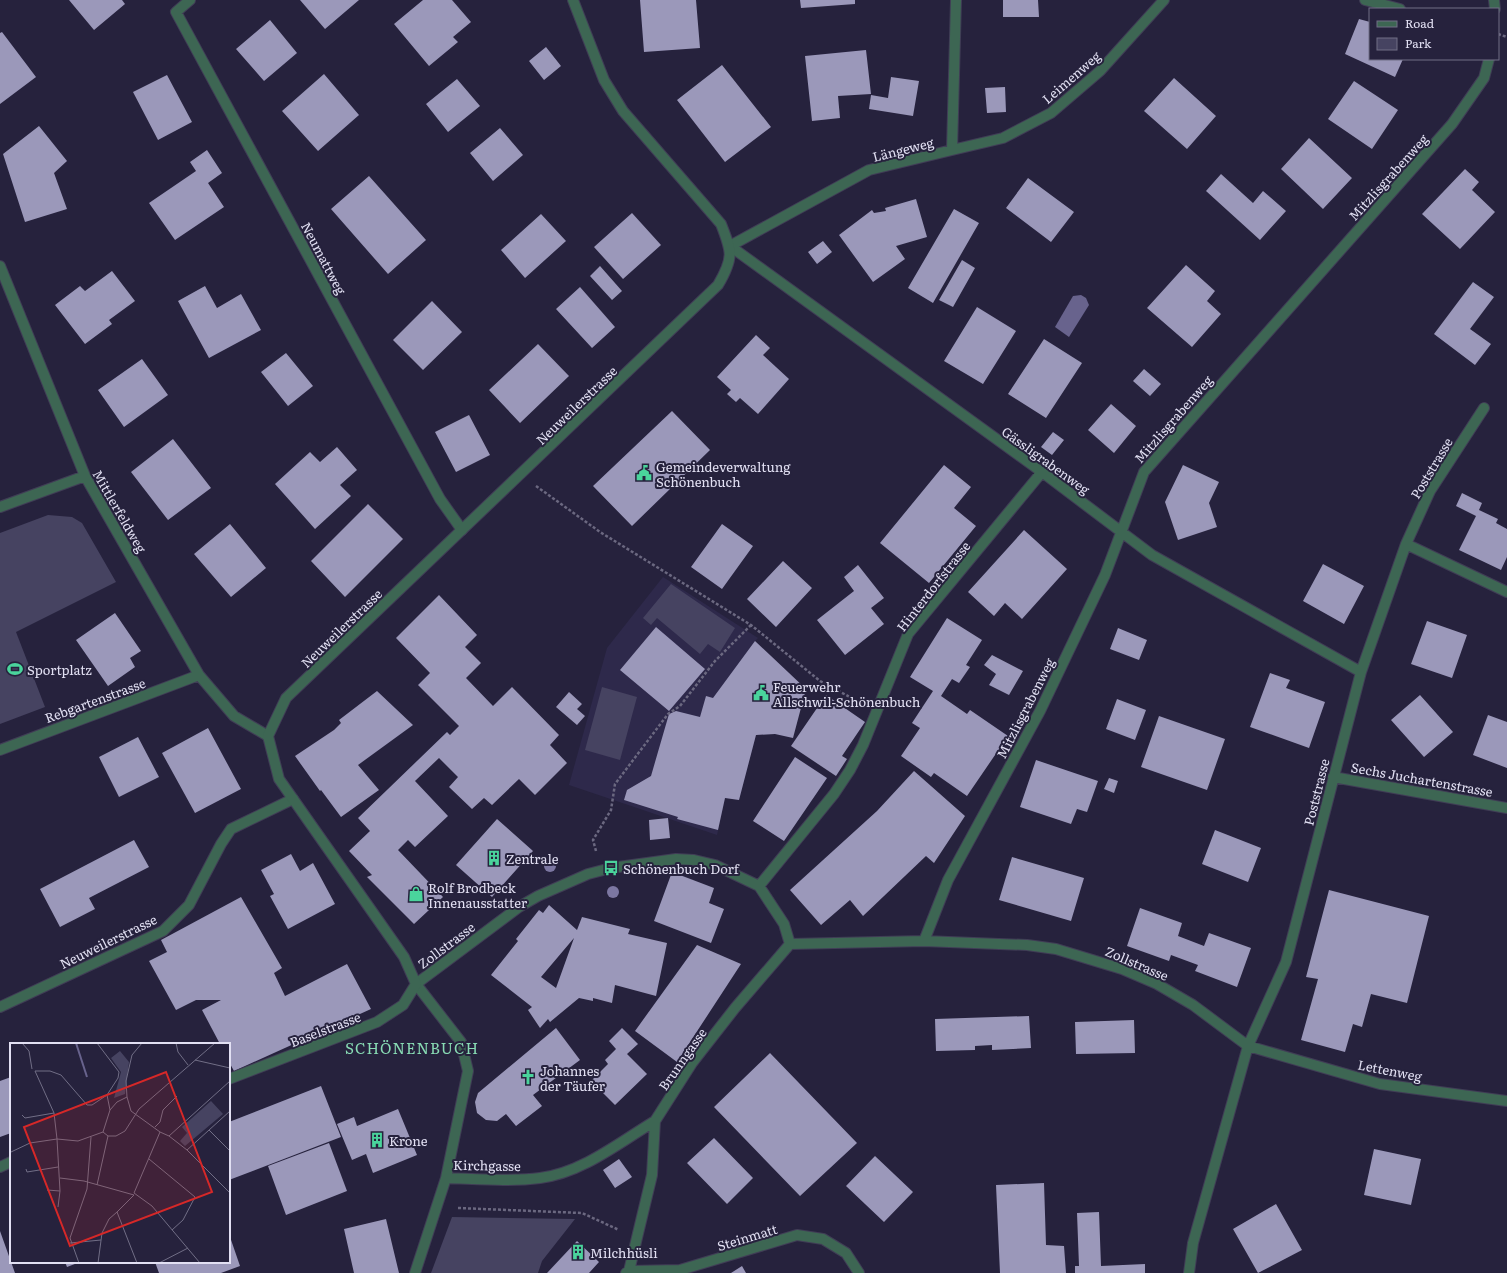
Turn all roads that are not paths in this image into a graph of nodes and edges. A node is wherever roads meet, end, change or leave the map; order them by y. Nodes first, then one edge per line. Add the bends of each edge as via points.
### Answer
1 (190, 0) edge
2 (573, 0) edge
3 (956, 0) edge
4 (1164, 0) edge
5 (1365, 0) edge
6 (1396, 8) edge
7 (1489, 60) edge
8 (952, 150) junction
9 (730, 246) junction
10 (0, 266) edge
11 (1484, 408) dead end
12 (1042, 472) junction
13 (84, 476) junction
14 (0, 507) edge
15 (462, 530) junction
16 (1121, 530) junction
17 (1406, 544) junction
18 (1507, 592) edge
19 (1361, 672) junction
20 (199, 676) junction
21 (268, 736) junction
22 (0, 750) edge
23 (1333, 777) junction
24 (293, 799) junction
25 (1507, 808) edge
26 (759, 886) junction
27 (924, 941) junction
28 (790, 944) junction
29 (416, 984) junction
30 (0, 1007) edge
31 (1248, 1046) junction
32 (230, 1079) edge
33 (1507, 1102) edge
34 (655, 1121) junction
35 (10, 1162) edge
36 (0, 1167) edge
37 (446, 1178) junction
38 (628, 1272) edge
39 (415, 1273) edge
40 (859, 1273) edge
41 (1189, 1273) edge

1 - 15 street, Neumattweg via 176,12 440,499
2 - 9 street, Neuweilerstrasse via 604,80 623,111 721,224
3 - 8 street, Längeweg
4 - 8 street, Leimenweg via 1100,71 1051,113 1003,138
5 - 6 street
7 - 16 street, Mitzlisgrabenweg via 1484,78 1452,124 1144,472
8 - 9 street, Längeweg via 869,170
9 - 12 street, Gässligrabenweg
9 - 15 street, Neuweilerstrasse via 729,267 718,285
10 - 13 street, Mittlerfeldweg
11 - 17 street, Poststrasse via 1430,491
12 - 16 street, Gässligrabenweg
12 - 26 street, Hinterdorfstrasse via 908,634 869,732 850,770 834,794
13 - 14 street
13 - 20 street, Mittlerfeldweg
15 - 21 street, Neuweilerstrasse via 286,698
16 - 19 street, Gässligrabenweg via 1152,555
16 - 27 street, Mitzlisgrabenweg via 1105,575 1040,711 948,880
17 - 18 street
17 - 19 street, Poststrasse
19 - 23 street, Poststrasse
20 - 21 street, Mittlerfeldweg via 234,716
20 - 22 street, Rebgartenstrasse
21 - 24 street via 279,779
23 - 25 street, Sechs Juchartenstrasse
23 - 31 street, Poststrasse via 1286,962
24 - 29 street via 404,957
24 - 30 street, Neuweilerstrasse via 231,829 188,905 163,931
26 - 28 street via 784,924
26 - 29 street, Zollstrasse via 715,865 694,860 661,861 588,874 519,907
27 - 28 street, Zollstrasse
27 - 31 street, Zollstrasse via 1027,945 1085,957 1157,984 1193,1005
28 - 34 street, Brunngasse via 692,1063
29 - 32 street, Baselstrasse via 403,1005 377,1022
29 - 37 street, Kirchgasse via 461,1042 468,1071
31 - 33 street, Lettenweg via 1380,1084
31 - 41 street via 1193,1243
34 - 37 street, Kirchgasse via 587,1162 541,1178
34 - 38 street, Brunngasse via 652,1176
35 - 36 street
37 - 39 street
38 - 40 street, Steinmatt via 680,1270 797,1235 824,1239 846,1253

